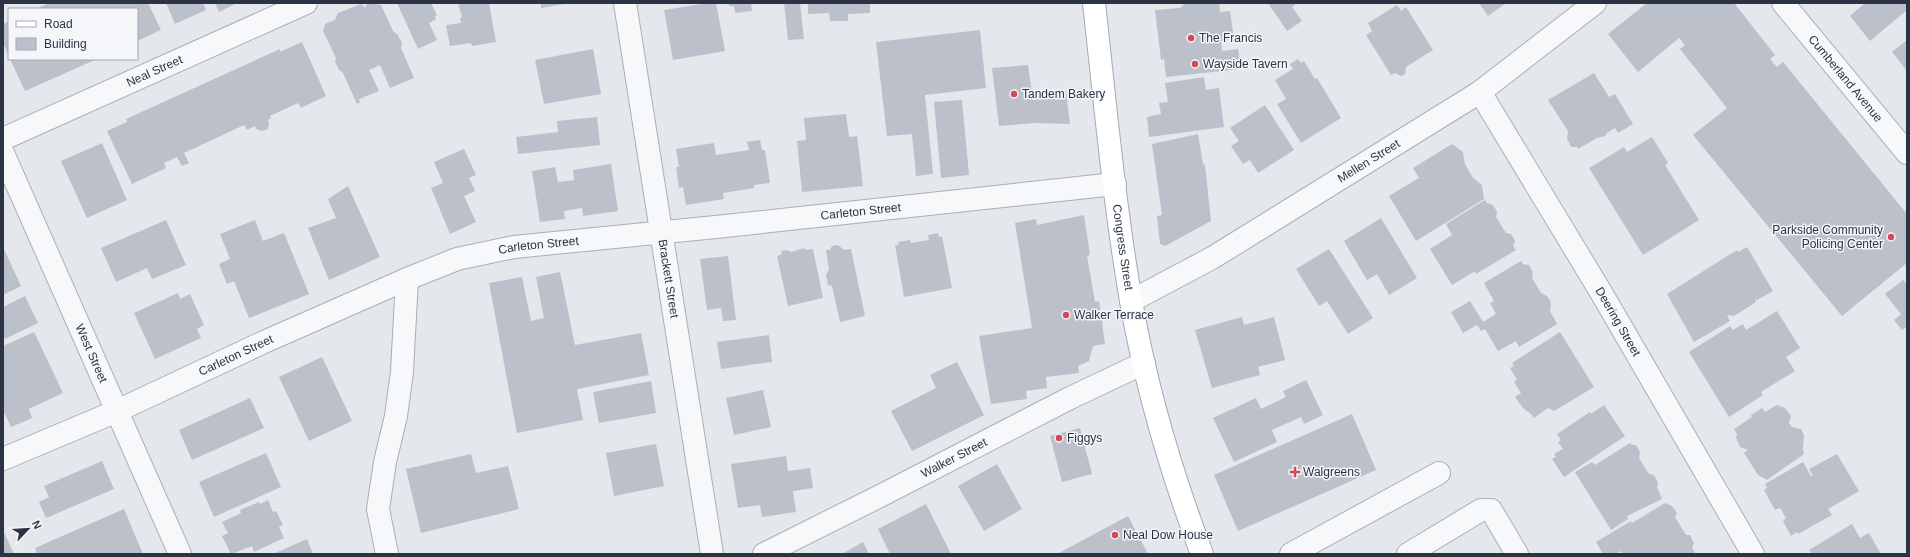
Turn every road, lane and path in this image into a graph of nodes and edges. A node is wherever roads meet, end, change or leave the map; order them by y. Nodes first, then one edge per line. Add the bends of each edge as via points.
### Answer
1 (306, 3) edge
2 (624, 3) edge
3 (1094, 3) edge
4 (1595, 3) edge
5 (1783, 3) edge
6 (1480, 92) junction
7 (3, 139) edge
8 (3, 153) edge
9 (1907, 153) edge
10 (1115, 184) junction
11 (661, 232) junction
12 (407, 278) junction
13 (1131, 301) junction
14 (1144, 363) junction
15 (117, 411) junction
16 (3, 459) edge
17 (1439, 472) dead end
18 (180, 554) edge
19 (387, 554) edge
20 (712, 554) edge
21 (764, 554) edge
22 (1202, 554) edge
23 (1291, 554) edge
24 (1408, 554) edge
25 (1517, 554) edge
26 (1753, 554) edge

1 - 7 street, Neal Street
2 - 11 street, Brackett Street
3 - 10 main road, Congress Street
4 - 6 street, Mellen Street
5 - 9 street, Cumberland Avenue
6 - 13 street, Mellen Street via 1212,258
6 - 26 street, Deering Street via 1602,294
8 - 15 street, West Street
10 - 11 street, Carleton Street
10 - 13 main road, Congress Street
11 - 12 street, Carleton Street via 514,247 457,259
11 - 20 street, Brackett Street
12 - 15 street, Carleton Street
12 - 19 street via 402,372 378,509
13 - 14 main road, Congress Street
14 - 21 street, Walker Street
14 - 22 main road, Congress Street via 1173,472
15 - 16 street, Carleton Street
15 - 18 street, West Street
17 - 23 street
24 - 25 street via 1481,510 1491,510

